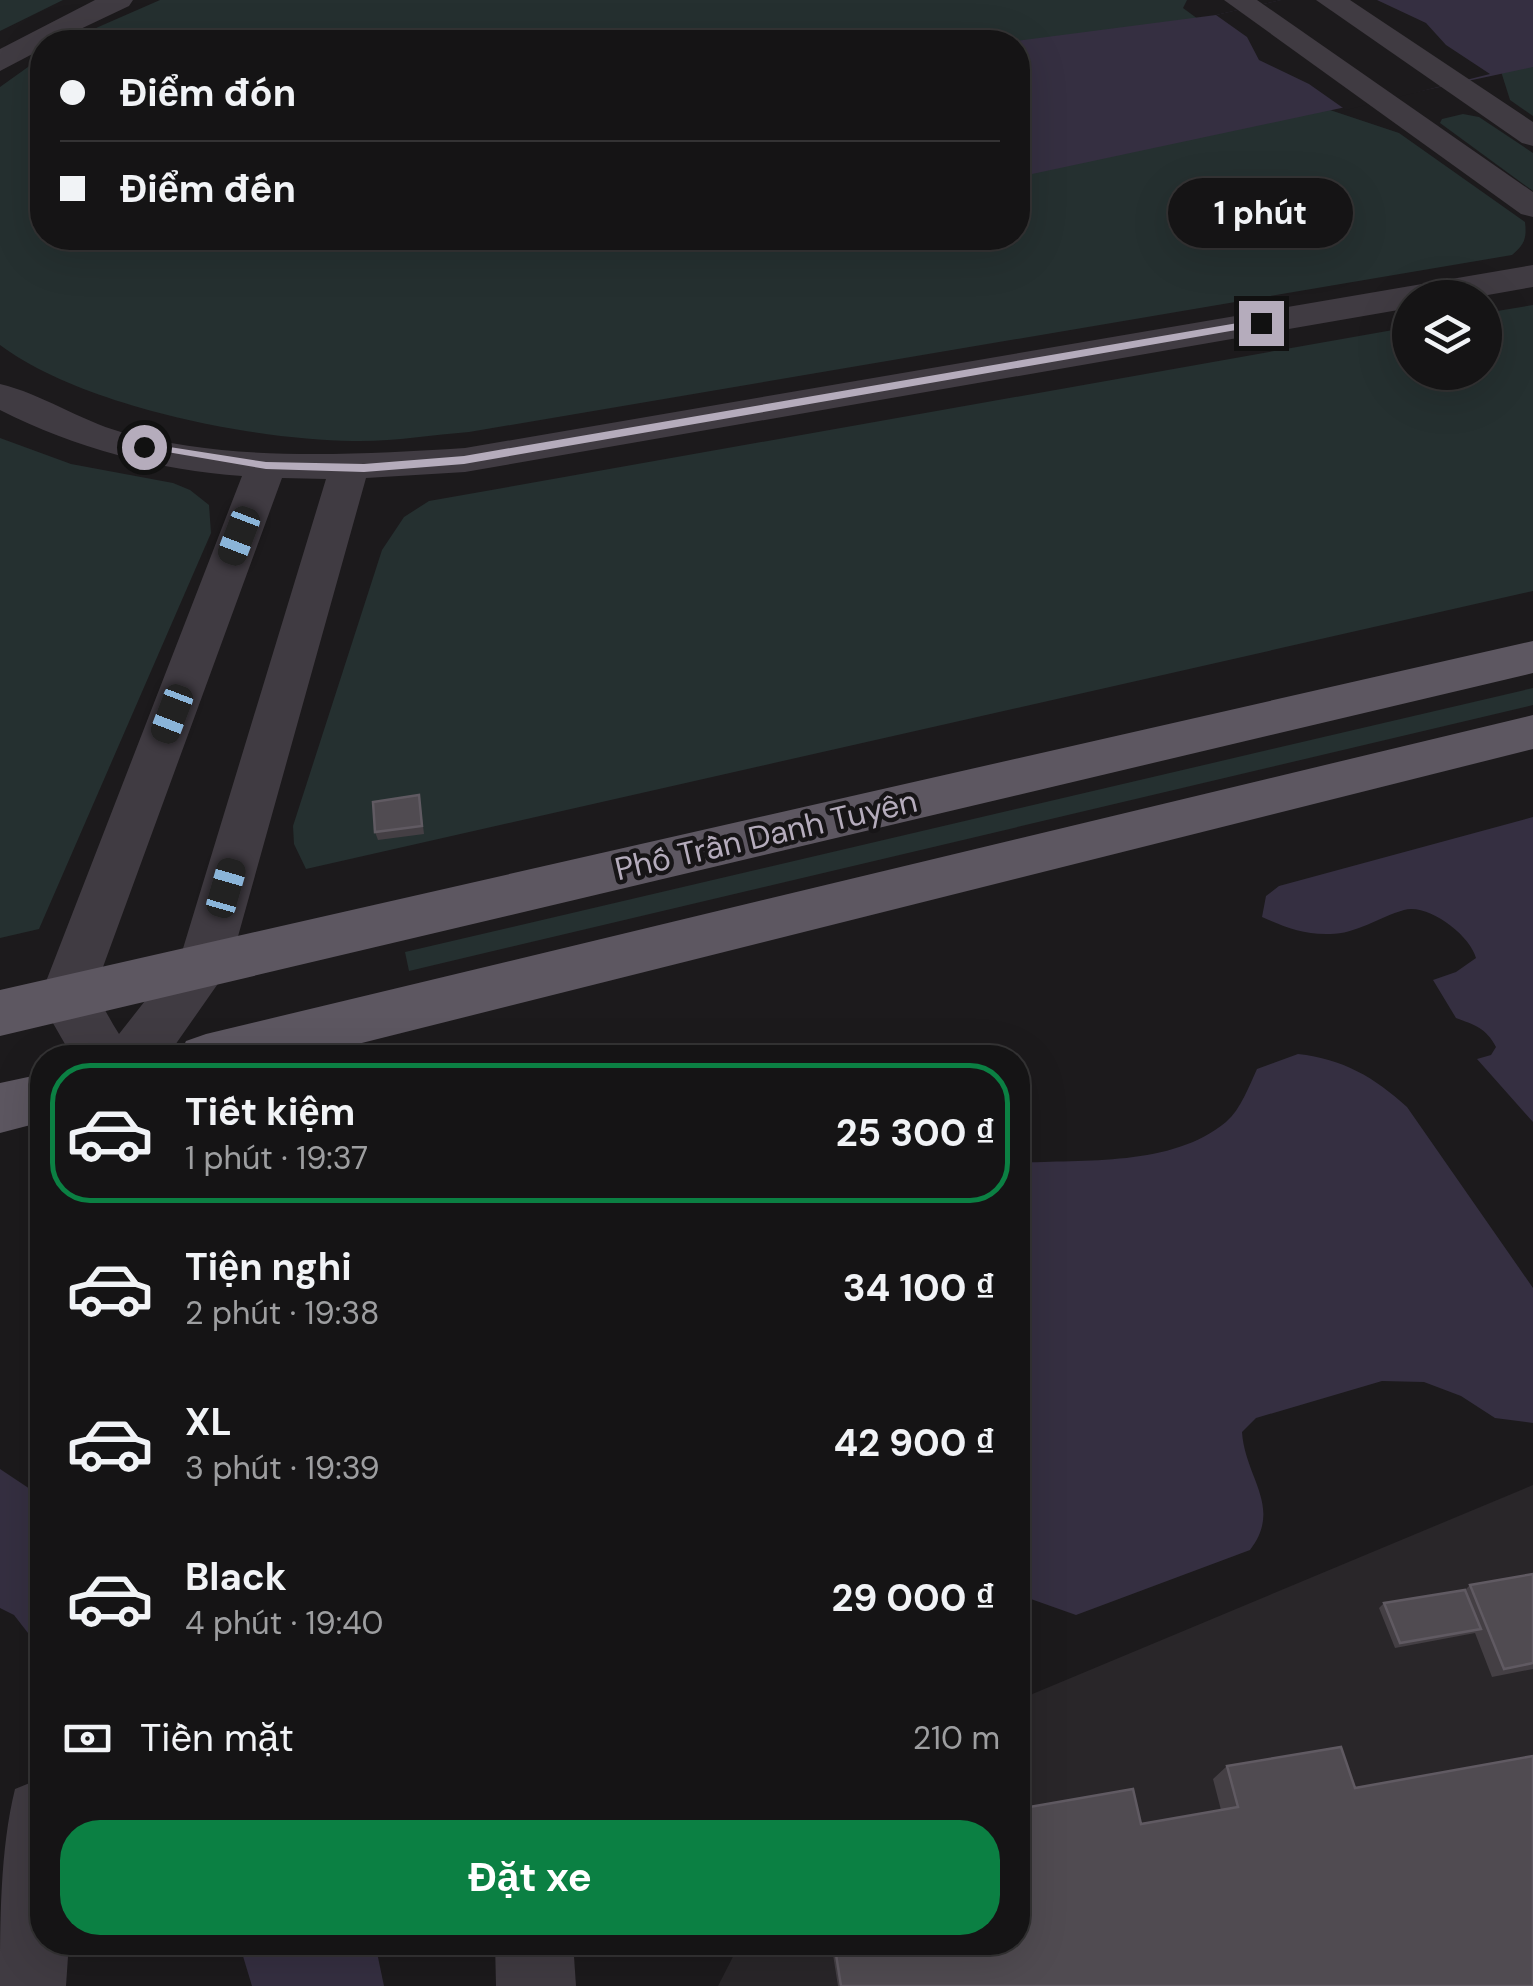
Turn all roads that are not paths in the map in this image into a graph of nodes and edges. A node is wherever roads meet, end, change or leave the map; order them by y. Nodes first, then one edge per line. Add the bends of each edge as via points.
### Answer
1 (119, 0) edge
2 (1330, 0) edge
3 (1244, 4) edge
4 (53, 30) edge
5 (30, 43) edge
6 (0, 62) edge
7 (1533, 136) edge
8 (1533, 207) edge
9 (1533, 276) edge
10 (0, 395) edge
11 (266, 466) junction
12 (349, 468) junction
13 (1533, 657) edge
14 (1533, 732) edge
15 (204, 965) junction
16 (66, 997) junction
17 (0, 1013) edge
18 (95, 1045) edge
19 (143, 1045) edge
20 (259, 1045) edge
21 (30, 1101) edge
22 (0, 1108) edge
23 (30, 1946) edge
24 (535, 1955) edge
25 (26, 1986) edge
26 (536, 1986) edge

1 - 4 street
2 - 7 street
3 - 8 street
5 - 6 street
9 - 12 street via 464,460
10 - 11 street via 88,433 172,454
11 - 12 street
11 - 16 street
12 - 15 street
13 - 15 main road, Phố Trần Danh Tuyên
14 - 20 main road
15 - 16 main road, Phố Trần Danh Tuyên
15 - 19 street
16 - 17 main road, Phố Trần Danh Tuyên
16 - 18 street
21 - 22 main road
23 - 25 street
24 - 26 street

